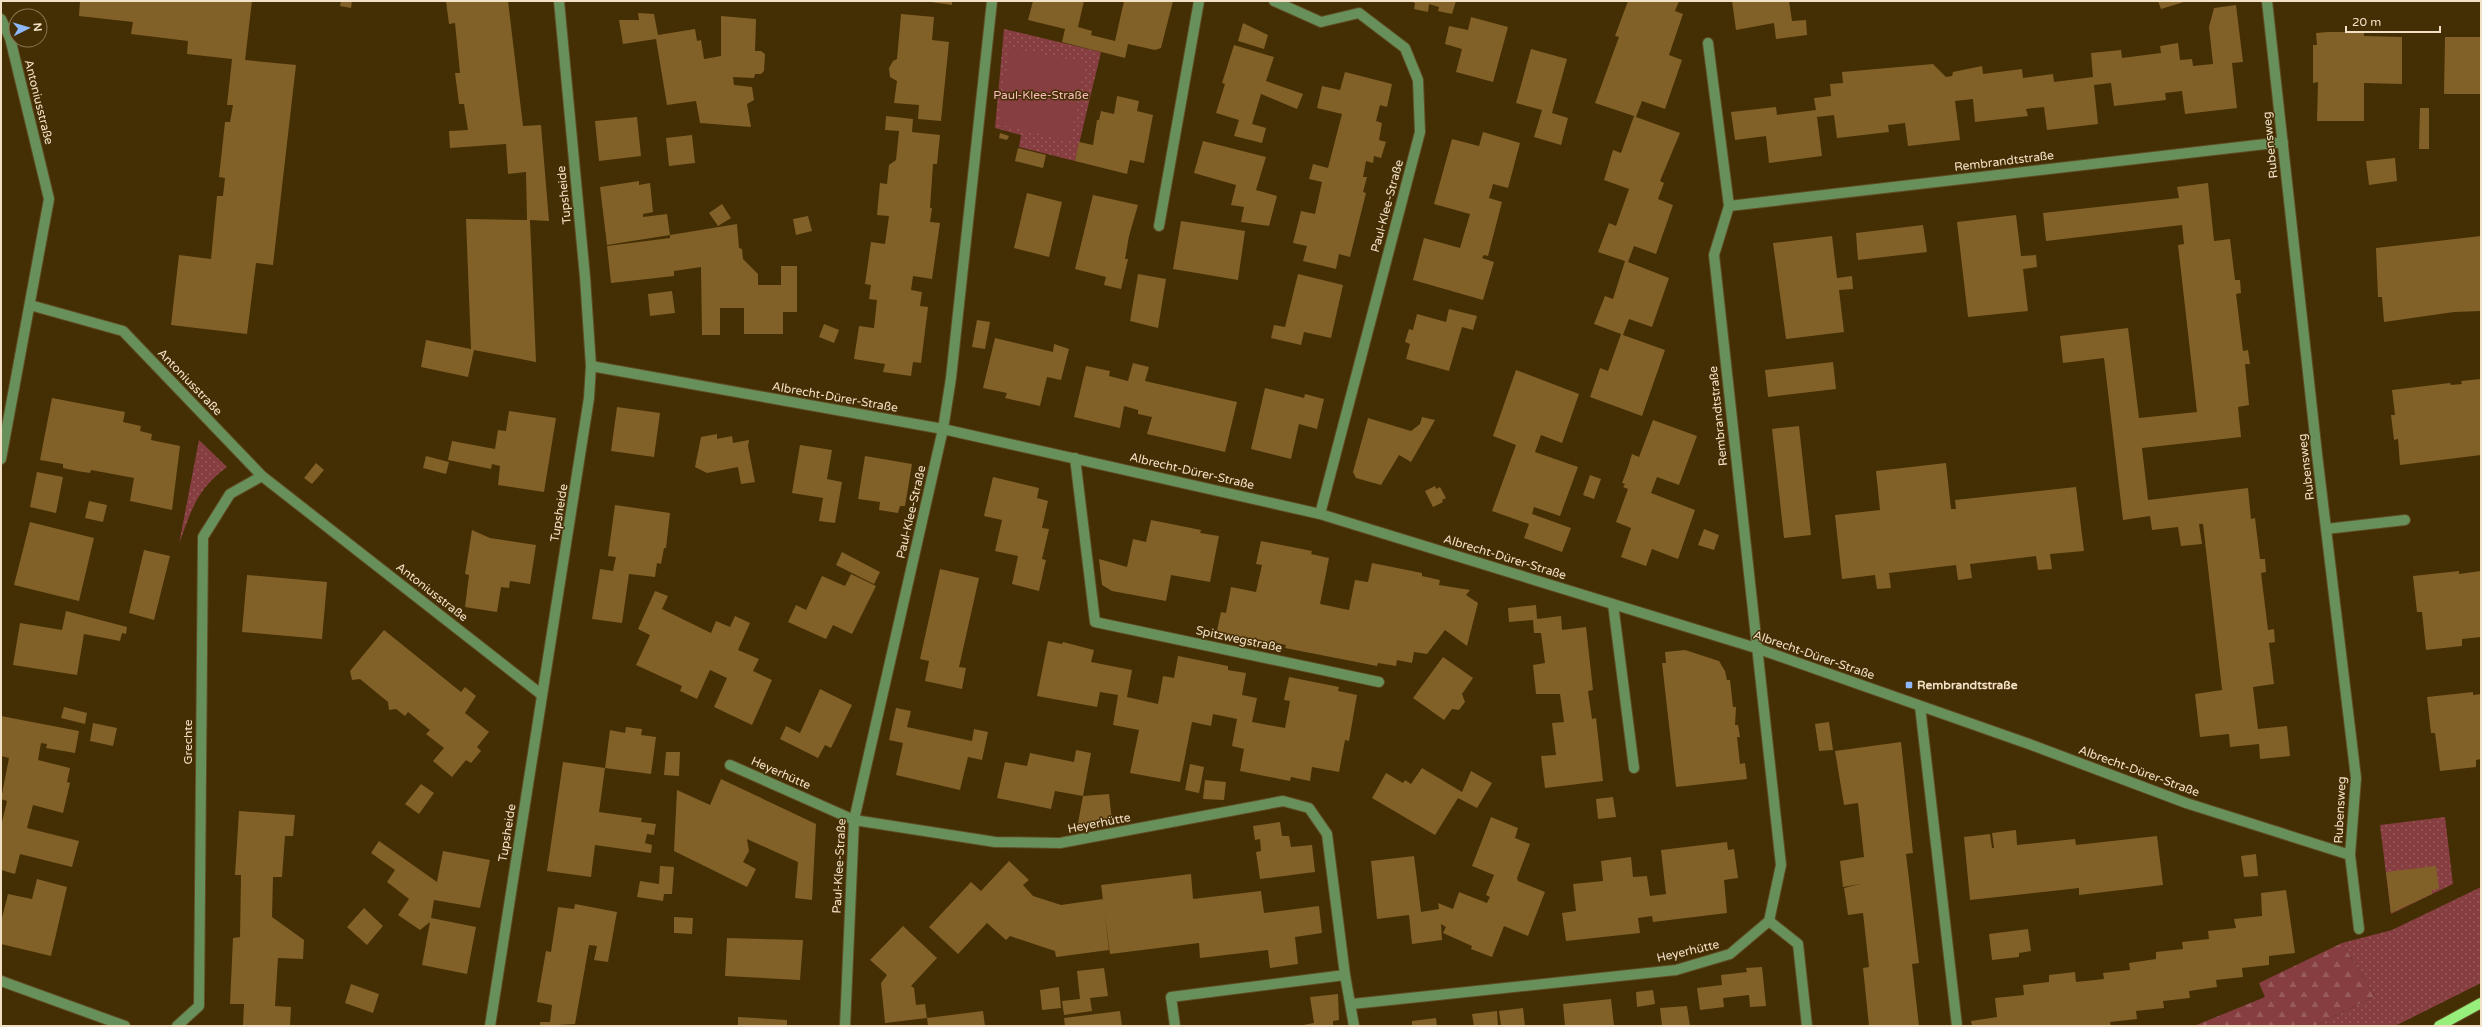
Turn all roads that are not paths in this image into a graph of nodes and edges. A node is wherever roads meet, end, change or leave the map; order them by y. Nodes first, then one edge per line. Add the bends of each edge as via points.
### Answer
1 (559, 1) edge
2 (992, 1) edge
3 (1199, 1) edge
4 (1274, 1) edge
5 (2267, 1) edge
6 (1, 19) edge
7 (1708, 43) dead end
8 (2283, 142) junction
9 (1729, 206) junction
10 (1159, 226) dead end
11 (30, 305) junction
12 (590, 366) junction
13 (943, 429) junction
14 (1074, 458) junction
15 (1, 459) edge
16 (262, 476) junction
17 (1320, 514) junction
18 (2405, 520) dead end
19 (2326, 529) junction
20 (1613, 604) junction
21 (1756, 648) junction
22 (1379, 682) dead end
23 (542, 695) junction
24 (1920, 706) junction
25 (730, 765) dead end
26 (1634, 768) dead end
27 (854, 820) junction
28 (2350, 855) junction
29 (1769, 921) junction
30 (2359, 930) dead end
31 (1345, 975) junction
32 (1, 981) edge
33 (1352, 1004) junction
34 (2481, 1004) edge
35 (124, 1026) edge
36 (177, 1026) edge
37 (490, 1026) edge
38 (845, 1026) edge
39 (1175, 1026) edge
40 (1354, 1026) edge
41 (1807, 1026) edge
42 (1957, 1026) edge
43 (2439, 1026) edge

1 - 12 street, Tupsheide via 585,277
2 - 13 street, Paul-Klee-Straße via 951,378
3 - 10 street
4 - 17 street, Paul-Klee-Straße via 1321,22 1359,13 1405,48 1418,80 1420,132
5 - 8 street, Rubensweg
6 - 11 street, Antoniusstraße via 10,38 49,199
7 - 9 street, Rembrandtstraße
8 - 9 street, Rembrandtstraße
8 - 19 street, Rubensweg
9 - 21 street, Rembrandtstraße via 1714,255
11 - 15 street
11 - 16 street, Antoniusstraße via 123,331
12 - 13 street, Albrecht-Dürer-Straße
12 - 23 street, Tupsheide via 586,430
13 - 14 street, Albrecht-Dürer-Straße
13 - 27 street, Paul-Klee-Straße
14 - 17 street, Albrecht-Dürer-Straße
14 - 22 street, Spitzwegstraße via 1095,622
16 - 23 street, Antoniusstraße
16 - 36 street, Grechte via 230,494 203,537 199,1006
17 - 20 street, Albrecht-Dürer-Straße
18 - 19 street
19 - 28 street, Rubensweg via 2356,778
20 - 21 street, Albrecht-Dürer-Straße
20 - 26 street
21 - 24 street, Albrecht-Dürer-Straße
21 - 29 street via 1781,865
23 - 37 street, Tupsheide
24 - 28 street, Albrecht-Dürer-Straße via 2186,803
24 - 42 street
25 - 27 street, Heyerhütte
27 - 31 street, Heyerhütte via 995,842 1060,843 1283,801 1309,808 1327,834
27 - 38 street, Paul-Klee-Straße
28 - 30 street, Rubensweg
29 - 33 street, Heyerhütte via 1730,954 1676,970
29 - 41 street via 1798,944
31 - 33 street, Heyerhütte
31 - 39 street via 1171,997
32 - 35 street
33 - 40 street, Heyerhütte
34 - 43 main road

